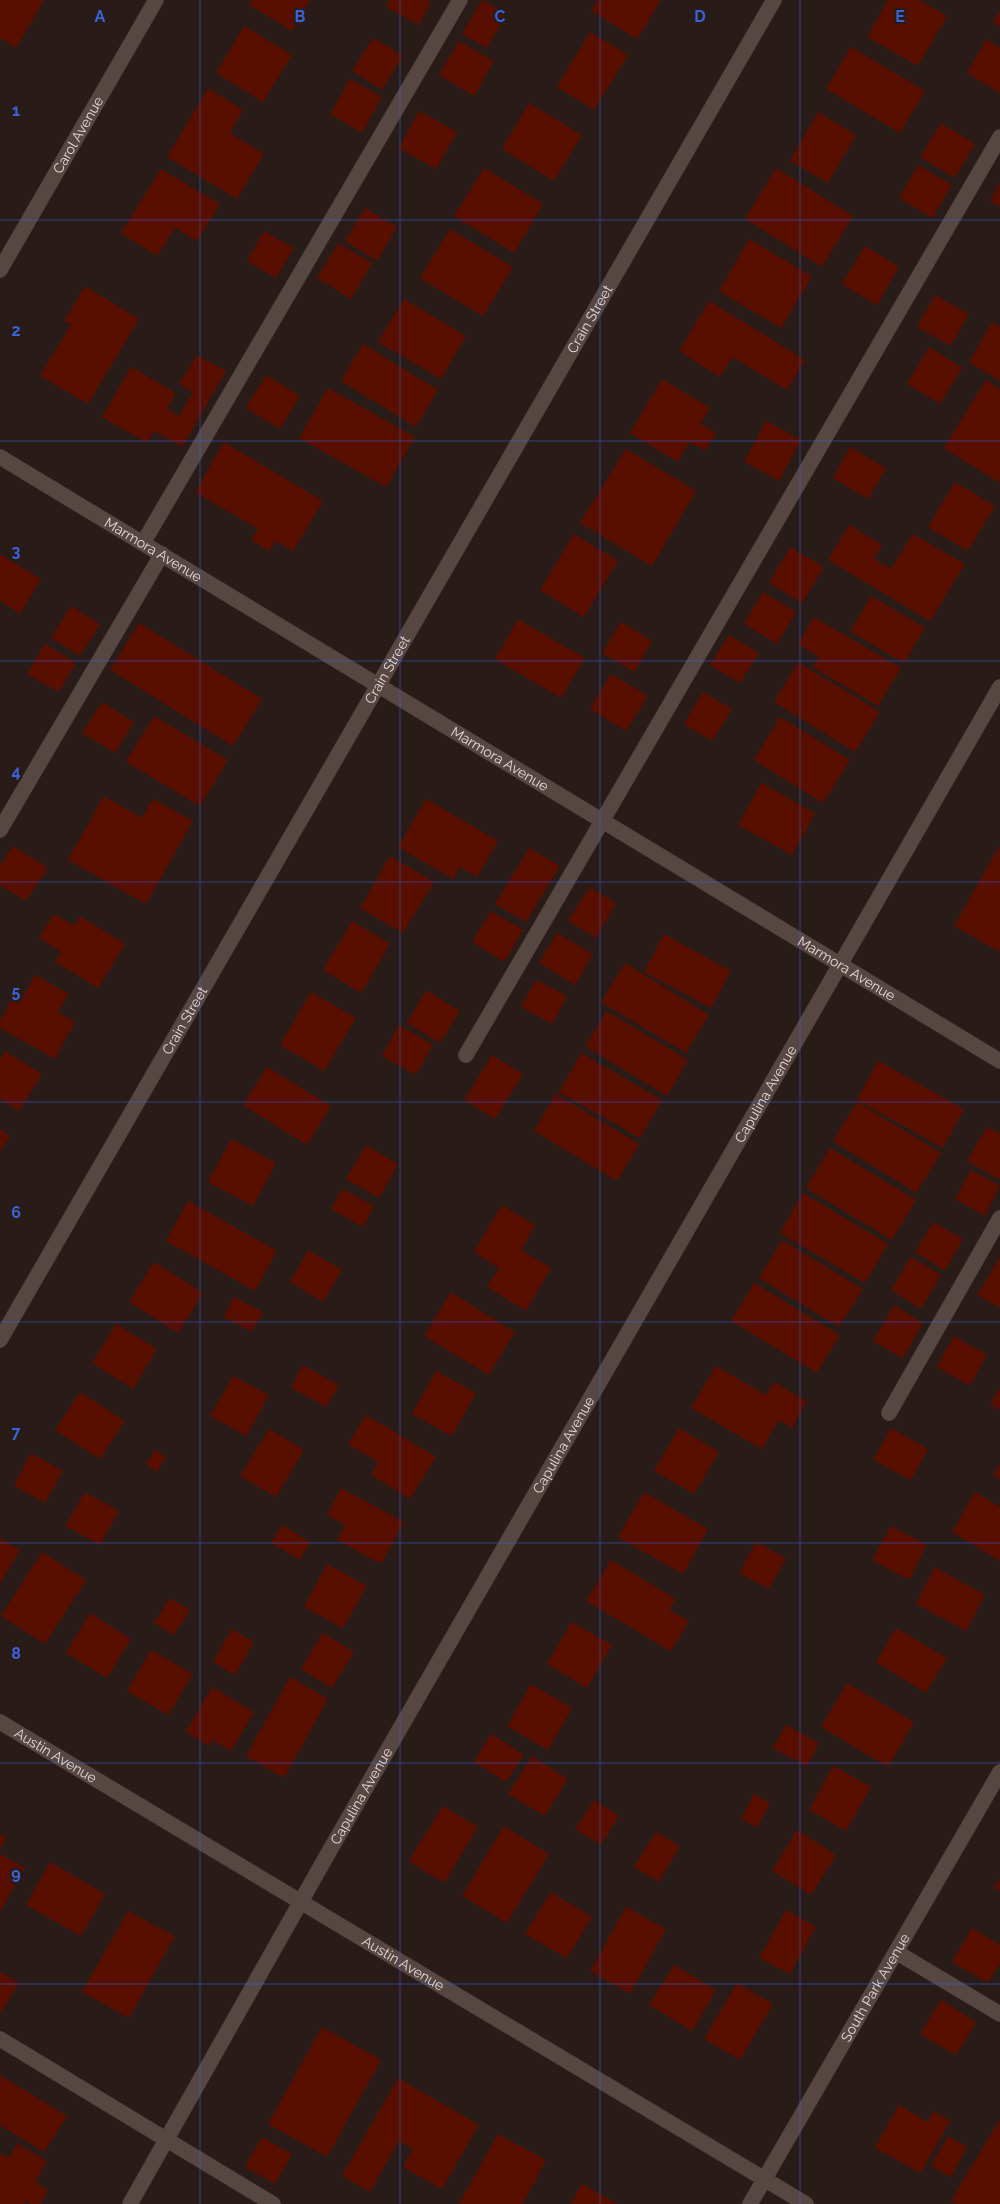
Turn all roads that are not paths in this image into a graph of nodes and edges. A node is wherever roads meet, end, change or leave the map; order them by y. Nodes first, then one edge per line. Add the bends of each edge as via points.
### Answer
1 (156, 0) edge
2 (460, 0) edge
3 (774, 0) edge
4 (1000, 137) edge
5 (0, 270) edge
6 (0, 456) edge
7 (143, 543) junction
8 (162, 554) junction
9 (379, 685) junction
10 (1000, 687) edge
11 (603, 821) junction
12 (0, 830) edge
13 (841, 964) junction
14 (466, 1055) dead end
15 (1000, 1061) edge
16 (1000, 1218) edge
17 (0, 1340) edge
18 (889, 1412) dead end
19 (0, 1722) edge
20 (1000, 1772) edge
21 (301, 1901) junction
22 (896, 1952) junction
23 (1000, 2014) edge
24 (0, 2039) edge
25 (167, 2140) junction
26 (764, 2179) junction
27 (130, 2204) edge
28 (273, 2204) edge
29 (750, 2204) edge
30 (806, 2204) edge

1 - 5 street, Carol Avenue
2 - 7 street
3 - 9 street, Crain Street
4 - 11 street
6 - 7 street, Marmora Avenue
7 - 8 street, Marmora Avenue
8 - 9 street, Marmora Avenue
8 - 12 street
9 - 11 street, Marmora Avenue
9 - 17 street, Crain Street
10 - 13 street, Capulina Avenue
11 - 13 street, Marmora Avenue
11 - 14 street
13 - 15 street, Marmora Avenue
13 - 21 street, Capulina Avenue
16 - 18 street
19 - 21 street, Austin Avenue
20 - 22 street, South Park Avenue
21 - 25 street, Capulina Avenue
21 - 26 street, Austin Avenue
22 - 23 street
22 - 26 street, South Park Avenue
24 - 25 street
25 - 27 street, Capulina Avenue
25 - 28 street
26 - 29 street, South Park Avenue
26 - 30 street, Austin Avenue

